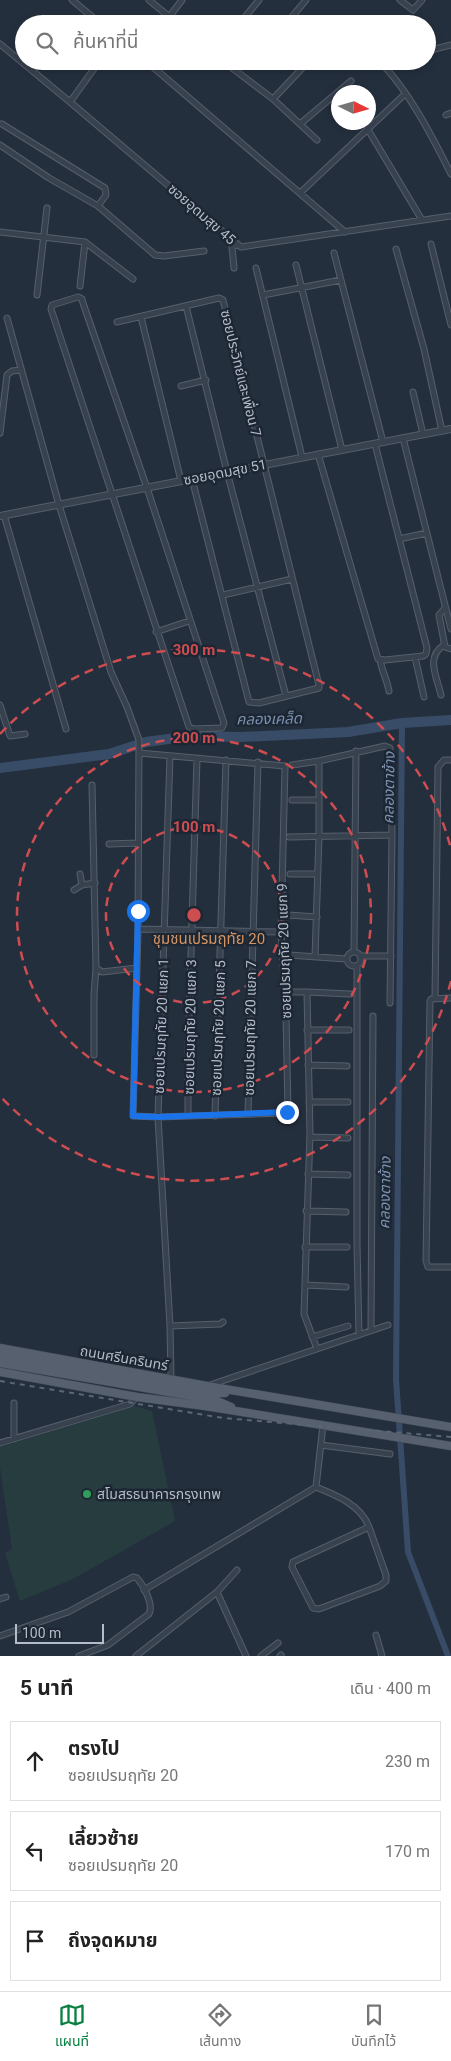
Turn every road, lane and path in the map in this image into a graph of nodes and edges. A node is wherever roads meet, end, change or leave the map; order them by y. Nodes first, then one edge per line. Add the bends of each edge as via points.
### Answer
1 (72, 0) edge
2 (150, 0) edge
3 (182, 0) edge
4 (259, 0) edge
5 (306, 0) edge
6 (400, 0) edge
7 (422, 0) edge
8 (90, 15) edge
9 (167, 15) edge
10 (171, 15) edge
11 (247, 15) edge
12 (294, 15) edge
13 (0, 44) edge
14 (451, 45) edge
15 (436, 49) edge
16 (15, 56) edge
17 (31, 70) edge
18 (93, 70) edge
19 (156, 70) edge
20 (235, 70) edge
21 (301, 70) edge
22 (389, 70) edge
23 (351, 81) dead end
24 (405, 94) junction
25 (273, 100) junction
26 (70, 102) junction
27 (376, 120) edge
28 (2, 124) dead end
29 (300, 124) junction
30 (365, 130) edge
31 (368, 130) edge
32 (317, 140) dead end
33 (0, 145) edge
34 (451, 174) edge
35 (300, 193) junction
36 (98, 206) junction
37 (47, 208) dead end
38 (451, 216) edge
39 (422, 220) junction
40 (0, 232) edge
41 (345, 232) junction
42 (44, 237) junction
43 (85, 242) junction
44 (431, 244) dead end
45 (235, 246) junction
46 (396, 249) dead end
47 (204, 251) dead end
48 (334, 254) dead end
49 (296, 265) dead end
50 (234, 268) dead end
51 (256, 268) dead end
52 (133, 279) dead end
53 (342, 280) junction
54 (80, 286) dead end
55 (302, 288) junction
56 (263, 295) junction
57 (37, 296) dead end
58 (186, 306) junction
59 (140, 317) junction
60 (7, 318) dead end
61 (117, 322) dead end
62 (451, 325) edge
63 (21, 370) junction
64 (206, 380) junction
65 (181, 386) dead end
66 (413, 392) dead end
67 (451, 429) edge
68 (442, 431) junction
69 (0, 433) edge
70 (424, 434) junction
71 (403, 438) junction
72 (383, 442) junction
73 (375, 444) junction
74 (342, 450) junction
75 (318, 454) junction
76 (302, 458) junction
77 (263, 465) junction
78 (227, 472) junction
79 (192, 479) junction
80 (181, 481) junction
81 (147, 488) junction
82 (112, 494) junction
83 (59, 505) junction
84 (2, 516) edge
85 (427, 533) junction
86 (399, 539) junction
87 (292, 579) junction
88 (257, 587) junction
89 (223, 595) junction
90 (446, 608) junction
91 (190, 621) junction
92 (451, 629) edge
93 (156, 632) junction
94 (444, 645) junction
95 (451, 649) edge
96 (415, 657) junction
97 (380, 660) junction
98 (389, 691) dead end
99 (441, 695) dead end
100 (286, 696) junction
101 (424, 697) dead end
102 (0, 705) edge
103 (66, 729) dead end
104 (25, 734) dead end
105 (356, 751) junction
106 (139, 753) junction
107 (170, 756) junction
108 (197, 758) junction
109 (226, 760) junction
110 (451, 760) edge
111 (319, 761) junction
112 (258, 762) junction
113 (292, 765) dead end
114 (92, 785) dead end
115 (292, 800) dead end
116 (319, 800) junction
117 (392, 835) junction
118 (319, 836) junction
119 (356, 836) junction
120 (289, 837) dead end
121 (138, 843) junction
122 (109, 844) dead end
123 (80, 874) dead end
124 (290, 874) dead end
125 (317, 874) junction
126 (82, 884) junction
127 (95, 884) junction
128 (74, 890) dead end
129 (288, 915) dead end
130 (317, 917) junction
131 (138, 929) junction
132 (164, 930) junction
133 (193, 930) junction
134 (221, 931) junction
135 (252, 931) junction
136 (281, 932) junction
137 (354, 952) junction
138 (289, 955) dead end
139 (360, 956) junction
140 (391, 956) junction
141 (315, 957) junction
142 (346, 959) junction
143 (357, 966) junction
144 (96, 968) junction
145 (137, 968) junction
146 (290, 992) dead end
147 (307, 992) junction
148 (350, 994) dead end
149 (435, 997) junction
150 (451, 998) edge
151 (390, 1003) dead end
152 (372, 1016) dead end
153 (307, 1030) junction
154 (348, 1030) dead end
155 (94, 1055) dead end
156 (308, 1065) junction
157 (347, 1066) dead end
158 (309, 1102) junction
159 (348, 1102) dead end
160 (248, 1114) junction
161 (188, 1116) junction
162 (215, 1116) junction
163 (158, 1117) junction
164 (310, 1137) junction
165 (348, 1138) dead end
166 (308, 1174) junction
167 (348, 1175) dead end
168 (306, 1211) junction
169 (346, 1212) dead end
170 (305, 1247) junction
171 (346, 1247) dead end
172 (451, 1267) edge
173 (305, 1285) junction
174 (346, 1287) dead end
175 (223, 1322) dead end
176 (170, 1326) junction
177 (348, 1326) dead end
178 (388, 1326) dead end
179 (371, 1330) junction
180 (360, 1335) junction
181 (312, 1337) junction
182 (0, 1348) edge
183 (317, 1349) junction
184 (0, 1356) edge
185 (0, 1363) edge
186 (0, 1372) edge
187 (172, 1379) junction
188 (207, 1386) junction
189 (244, 1392) junction
190 (137, 1397) junction
191 (14, 1402) dead end
192 (242, 1411) junction
193 (323, 1425) junction
194 (451, 1428) edge
195 (14, 1439) junction
196 (0, 1442) edge
197 (321, 1445) junction
198 (451, 1445) edge
199 (390, 1454) dead end
200 (316, 1488) junction
201 (369, 1527) junction
202 (237, 1570) dead end
203 (144, 1590) junction
204 (217, 1592) junction
205 (376, 1635) dead end
206 (0, 1636) edge
207 (278, 1643) dead end
208 (140, 1655) edge
209 (79, 1656) edge
210 (246, 1656) edge
211 (261, 1656) edge
212 (382, 1656) edge

1 - 8 street
2 - 9 street
3 - 10 street
4 - 11 street
5 - 12 street
6 - 7 street via 413,10
13 - 16 street, ซอยอุดมสุข 45
14 - 15 street
17 - 26 street, ซอยอุดมสุข 45
18 - 26 street
19 - 35 street
20 - 25 street
21 - 25 street
22 - 24 street
23 - 29 street
24 - 27 street
24 - 34 street
25 - 29 street
26 - 45 street, ซอยอุดมสุข 45
28 - 36 street via 105,188 106,195
29 - 32 street
30 - 35 street
31 - 39 street
33 - 36 street
35 - 41 street
36 - 47 street via 155,255
37 - 42 street
38 - 39 street, ซอยอุดมสุข 45
39 - 41 street, ซอยอุดมสุข 45
40 - 42 street
41 - 45 street, ซอยอุดมสุข 45 via 245,248
42 - 43 street
42 - 57 street
43 - 52 street
43 - 54 street
44 - 62 street
45 - 50 street
46 - 68 street via 424,349
48 - 53 street
49 - 55 street
51 - 56 street
53 - 55 street
53 - 72 street
55 - 56 street
55 - 74 street
56 - 76 street
58 - 59 street, ซอยประวิทย์และเพื่อน 7
58 - 64 street
58 - 77 street, ซอยประวิทย์และเพื่อน 7 via 218,298 223,300
59 - 61 street, ซอยประวิทย์และเพื่อน 7
59 - 80 street
60 - 63 street
63 - 69 street via 7,375
63 - 83 street
64 - 65 street
64 - 78 street
66 - 70 street
67 - 68 street, ซอยอุดมสุข 51
68 - 70 street, ซอยอุดมสุข 51
70 - 71 street, ซอยอุดมสุข 51
71 - 72 street, ซอยอุดมสุข 51
71 - 85 street
72 - 73 street, ซอยอุดมสุข 51
73 - 74 street, ซอยอุดมสุข 51
73 - 86 street
74 - 75 street, ซอยอุดมสุข 51
75 - 76 street, ซอยอุดมสุข 51
75 - 97 street
76 - 77 street, ซอยอุดมสุข 51
77 - 78 street, ซอยอุดมสุข 51
77 - 87 street
78 - 79 street, ซอยอุดมสุข 51
78 - 88 street
79 - 80 street, ซอยอุดมสุข 51
79 - 89 street
80 - 81 street, ซอยอุดมสุข 51
81 - 82 street, ซอยอุดมสุข 51
81 - 82 street via 82,299 67,300 52,305 51,309
81 - 91 street
82 - 83 street, ซอยอุดมสุข 51
82 - 93 street
83 - 84 street, ซอยอุดมสุข 51
83 - 106 street via 111,672 139,744
84 - 103 street
85 - 86 street
85 - 90 street
86 - 96 street via 427,648 426,654
87 - 88 street
87 - 100 street via 320,687
88 - 89 street
88 - 100 street
89 - 100 street via 249,702
90 - 92 street
90 - 94 street via 440,615
91 - 93 street
91 - 93 street via 224,723 222,728 189,728
94 - 95 street
94 - 99 street via 436,650 434,656
96 - 97 street
96 - 101 street
97 - 98 street
102 - 104 street via 10,736
105 - 111 street
105 - 117 street via 390,748
105 - 119 street
106 - 107 street
106 - 121 street
107 - 108 street
107 - 132 street, ซอยเปรมฤทัย 20 แยก 1
108 - 109 street
108 - 133 street, ซอยเปรมฤทัย 20 แยก 3
109 - 112 street
109 - 134 street, ซอยเปรมฤทัย 20 แยก 5
110 - 149 street via 444,760 438,767
111 - 113 street
111 - 116 street
112 - 135 street, ซอยเปรมฤทัย 20 แยก 7
112 - 136 street, ซอยเปรมฤทัย 20 แยก 9 via 285,767
114 - 127 street
115 - 116 street
116 - 118 street
117 - 119 street
117 - 140 street
118 - 119 street
118 - 120 street
118 - 125 street
119 - 137 street
121 - 122 street
121 - 131 street
123 - 126 street
124 - 125 street
125 - 130 street
126 - 127 street
126 - 128 street
127 - 144 street
129 - 130 street
130 - 141 street
131 - 132 street
131 - 145 street
132 - 133 street
132 - 163 street, ซอยเปรมฤทัย 20 แยก 1
133 - 134 street
133 - 161 street, ซอยเปรมฤทัย 20 แยก 3
134 - 135 street
134 - 162 street, ซอยเปรมฤทัย 20 แยก 5
135 - 136 street
135 - 160 street, ซอยเปรมฤทัย 20 แยก 7
136 - 160 street, ซอยเปรมฤทัย 20 แยก 9 via 288,1110 285,1113
137 - 139 street
137 - 142 street
138 - 141 street
139 - 140 street
139 - 143 street
140 - 151 street
141 - 142 street
142 - 143 street via 350,966
143 - 180 street
144 - 145 street via 102,972
144 - 155 street
145 - 163 street via 133,1115 137,1118
146 - 147 street
147 - 148 street
147 - 153 street
149 - 150 street
149 - 172 street via 430,1002 426,1261 428,1267
152 - 179 street
153 - 154 street
153 - 156 street
156 - 157 street
156 - 158 street
158 - 159 street
158 - 164 street
160 - 162 street
161 - 162 street
161 - 163 street
163 - 176 street, ซอยเปรมฤทัย 20 แยก 1
164 - 165 street
164 - 166 street
166 - 167 street
166 - 168 street
168 - 169 street
168 - 170 street
170 - 171 street
170 - 173 street
173 - 174 street
173 - 181 street via 304,1314
175 - 176 street
176 - 187 street, ซอยเปรมฤทัย 20 แยก 1
177 - 181 street
178 - 179 street
179 - 180 street
180 - 183 street
181 - 183 street
182 - 187 main road, ถนนศรีนครินทร์
183 - 188 street
184 - 189 main road, ถนนศรีนครินทร์ via 215,1393
185 - 192 main road, ถนนศรีนครินทร์ via 214,1400
186 - 190 main road, ถนนศรีนครินทร์
187 - 188 main road, ถนนศรีนครินทร์
188 - 189 main road, ถนนศรีนครินทร์
189 - 194 main road, ถนนศรีนครินทร์
190 - 192 main road, ถนนศรีนครินทร์
190 - 195 street via 130,1404
191 - 195 street
192 - 193 main road, ถนนศรีนครินทร์
193 - 197 street
193 - 198 main road, ถนนศรีนครินทร์
195 - 196 street
197 - 199 street
197 - 200 street
200 - 201 street via 356,1508
200 - 203 street
201 - 201 street via 293,1562 292,1567 316,1610 386,1581
202 - 204 street
203 - 206 street via 139,1579 133,1577 68,1612
203 - 209 street via 151,1607 149,1614 108,1646
204 - 208 street
204 - 210 street
205 - 212 street
207 - 211 street

